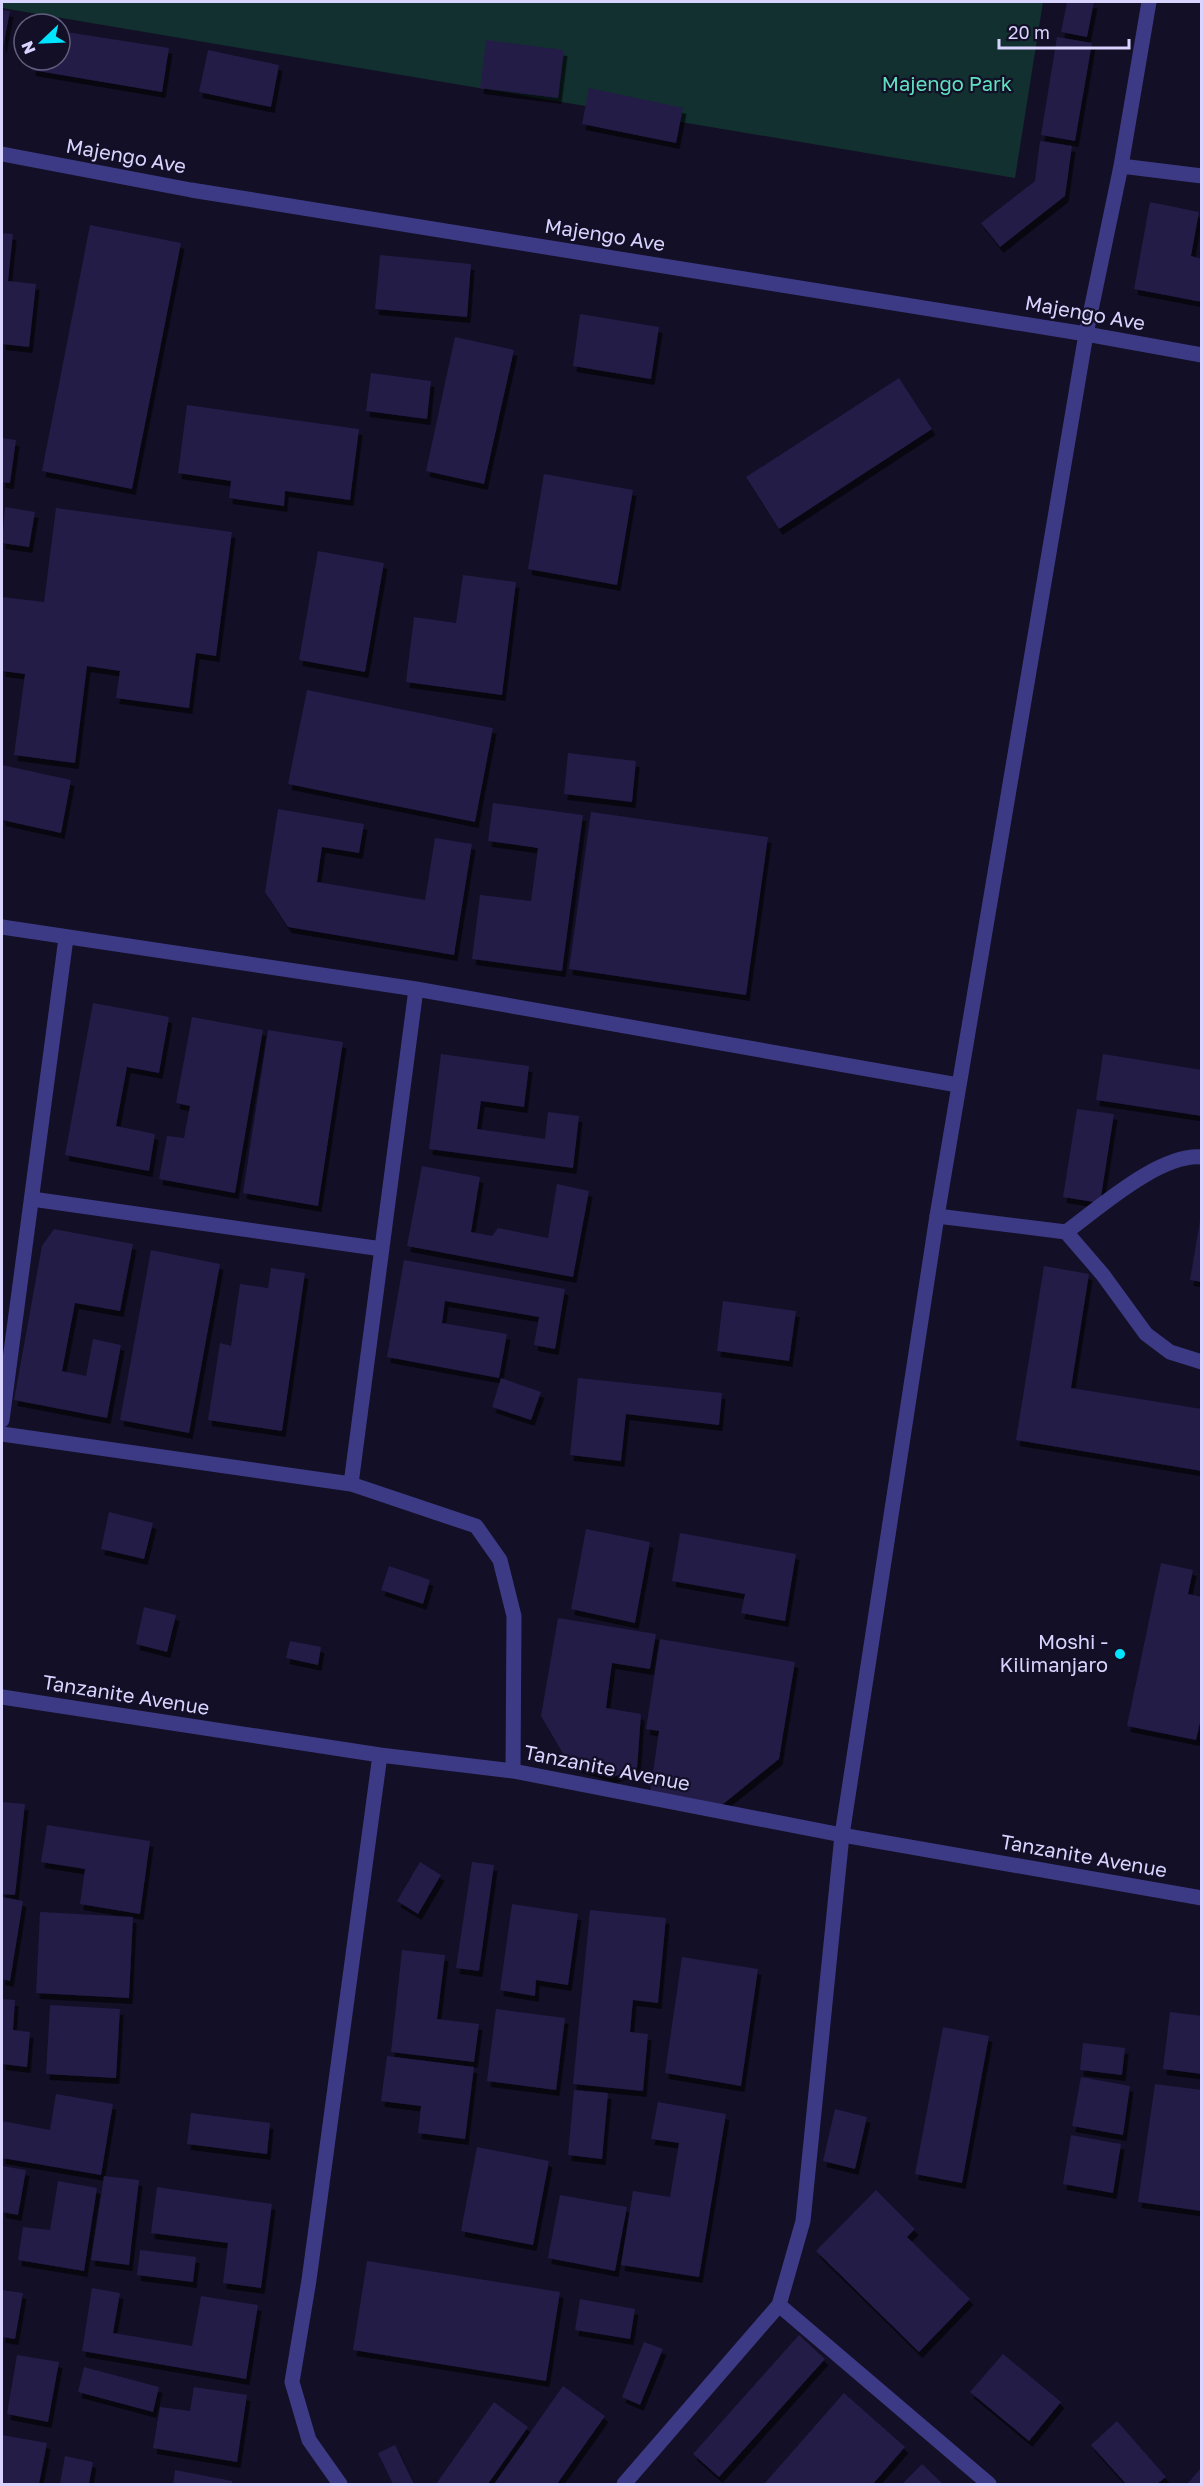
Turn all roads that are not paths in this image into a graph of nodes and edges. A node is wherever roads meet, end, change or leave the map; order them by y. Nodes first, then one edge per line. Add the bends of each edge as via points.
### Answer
1 (1149, 2) edge
2 (2, 154) edge
3 (1120, 166) junction
4 (1202, 176) edge
5 (1086, 334) junction
6 (1202, 356) edge
7 (2, 927) edge
8 (66, 938) junction
9 (416, 989) junction
10 (958, 1085) junction
11 (1202, 1157) edge
12 (32, 1199) junction
13 (938, 1216) junction
14 (1066, 1232) junction
15 (382, 1249) junction
16 (1202, 1362) edge
17 (2, 1420) edge
18 (2, 1434) edge
19 (351, 1484) junction
20 (2, 1697) edge
21 (381, 1755) junction
22 (513, 1771) junction
23 (842, 1835) junction
24 (1202, 1898) edge
25 (779, 2305) junction
26 (340, 2484) edge
27 (624, 2484) edge
28 (989, 2484) edge

1 - 3 street
2 - 5 street, Majengo Ave via 191,190
3 - 4 street
3 - 5 street
5 - 6 street, Majengo Ave
5 - 10 street
7 - 8 street
8 - 9 street
8 - 12 street
9 - 10 street
9 - 15 street
10 - 13 street
11 - 14 street via 1192,1156 1147,1173
12 - 15 street
12 - 17 street
13 - 14 street
13 - 23 street
14 - 16 street via 1146,1334 1170,1352
15 - 19 street
18 - 19 street
19 - 22 street via 476,1526 500,1560 514,1616
20 - 21 street, Tanzanite Avenue
21 - 22 street, Tanzanite Avenue
21 - 26 street via 292,2382 309,2440
22 - 23 street, Tanzanite Avenue
23 - 24 street, Tanzanite Avenue
23 - 25 street via 803,2221
25 - 27 street
25 - 28 street

